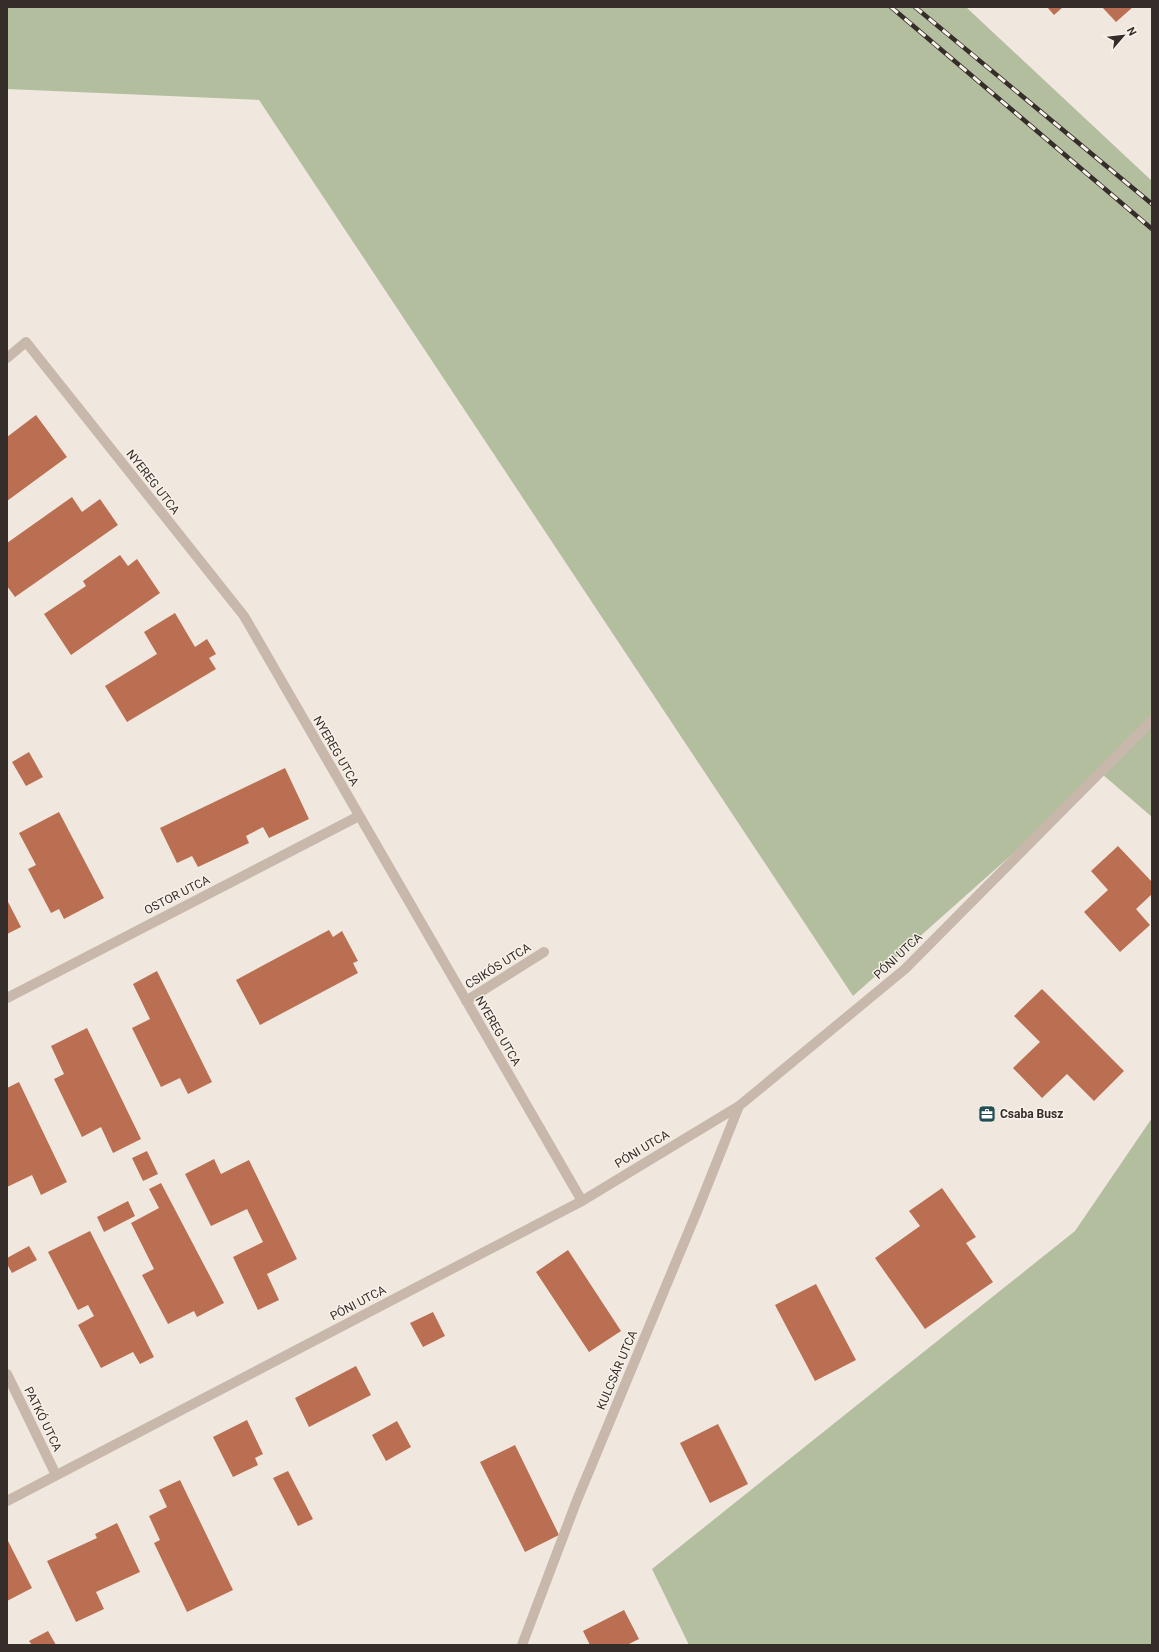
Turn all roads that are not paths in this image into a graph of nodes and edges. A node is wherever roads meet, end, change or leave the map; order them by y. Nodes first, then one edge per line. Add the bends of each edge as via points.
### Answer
1 (7, 358) edge
2 (1152, 720) edge
3 (359, 816) junction
4 (544, 952) dead end
5 (7, 998) edge
6 (466, 1001) junction
7 (739, 1106) junction
8 (582, 1201) junction
9 (7, 1374) edge
10 (56, 1475) junction
11 (7, 1501) edge
12 (522, 1645) edge

1 - 3 street, NYEREG UTCA via 26,342 244,616
2 - 7 street, PÓNI UTCA via 905,969
3 - 5 street, OSTOR UTCA
3 - 6 street, NYEREG UTCA
4 - 6 street, CSIKÓS UTCA
6 - 8 street, NYEREG UTCA
7 - 8 street, PÓNI UTCA
7 - 12 street, KULCSÁR UTCA via 577,1500
8 - 10 street, PÓNI UTCA
9 - 10 street, PATKÓ UTCA
10 - 11 street, PÓNI UTCA

